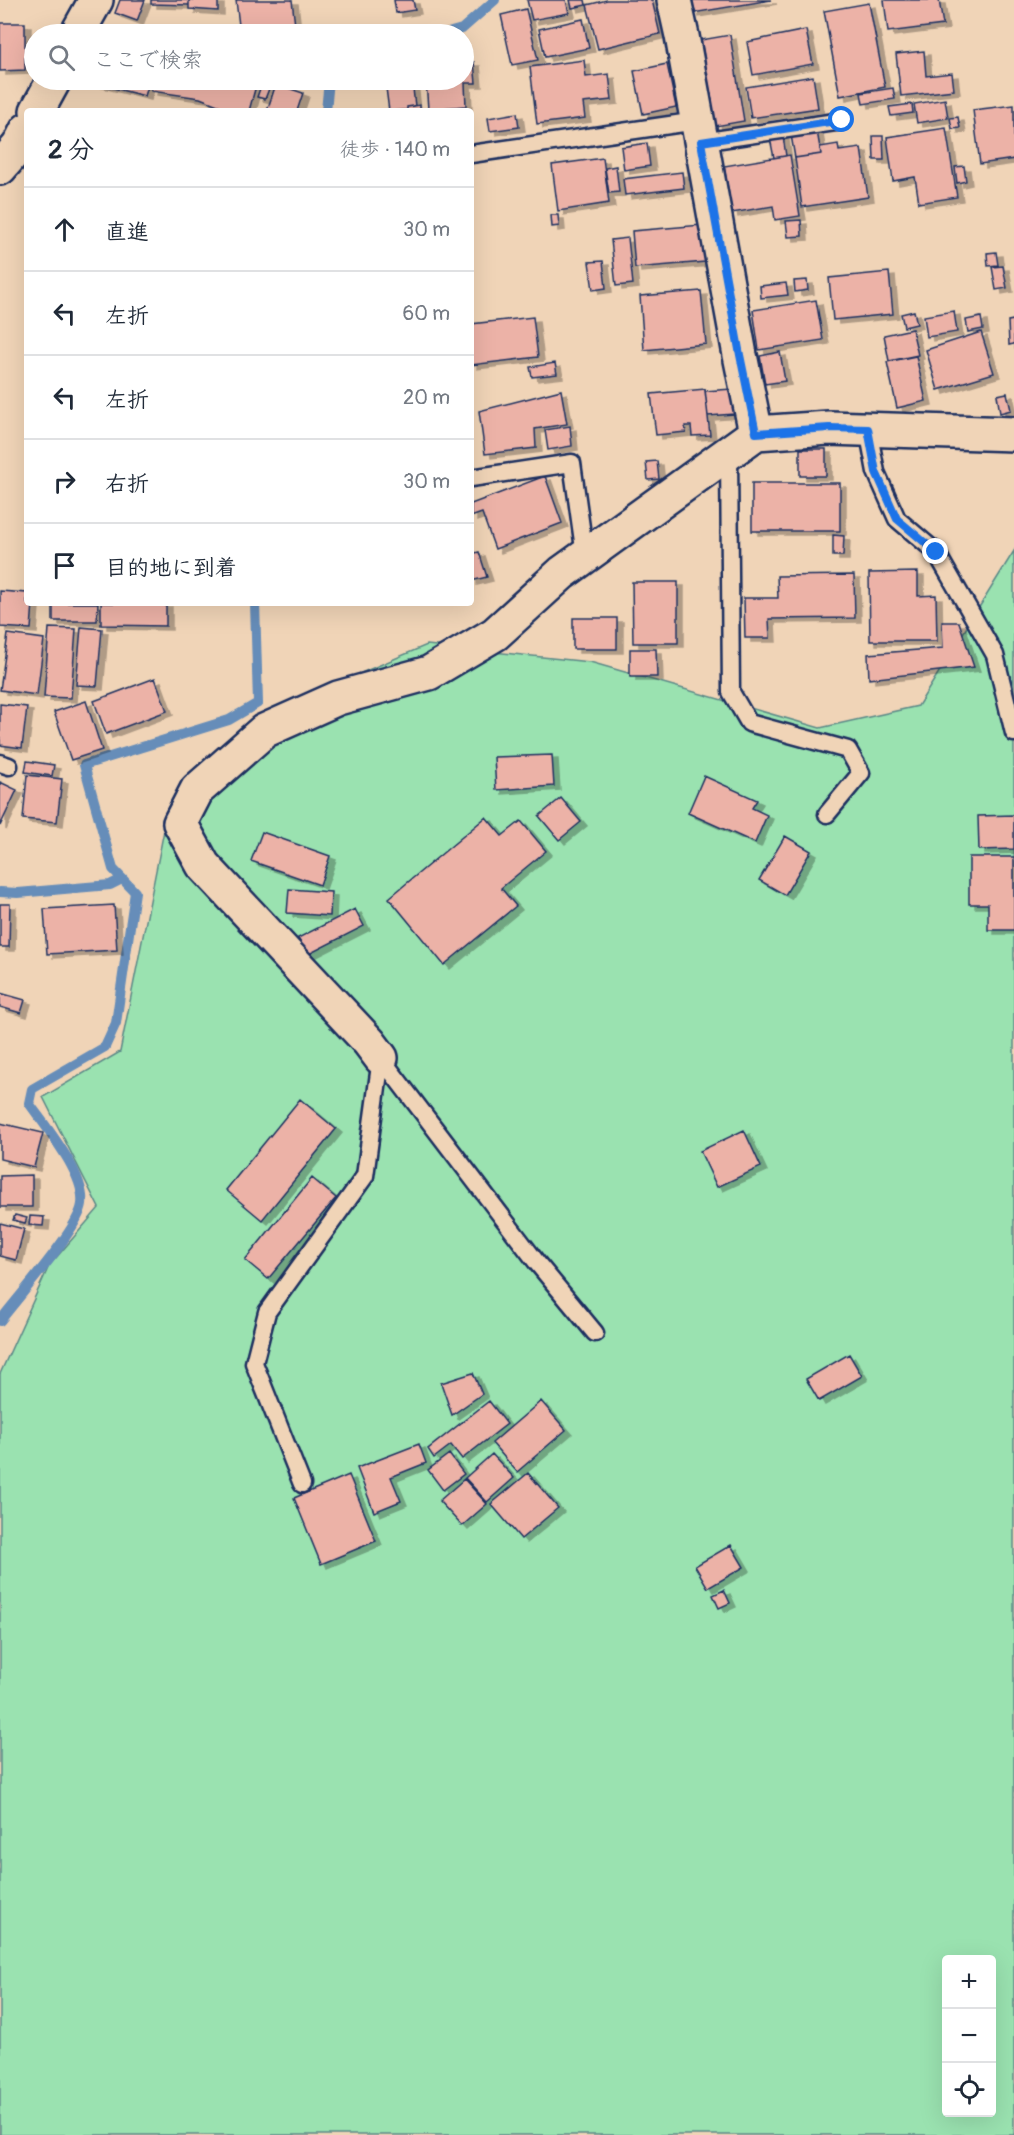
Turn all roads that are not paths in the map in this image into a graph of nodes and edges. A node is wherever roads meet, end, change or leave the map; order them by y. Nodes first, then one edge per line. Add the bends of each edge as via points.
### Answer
1 (96, 0) edge
2 (674, 0) edge
3 (83, 24) edge
4 (49, 90) edge
5 (39, 108) edge
6 (842, 120) dead end
7 (699, 131) junction
8 (474, 154) edge
9 (868, 429) junction
10 (756, 433) junction
11 (1014, 434) edge
12 (729, 453) junction
13 (474, 478) edge
14 (585, 556) junction
15 (1014, 733) edge
16 (827, 814) dead end
17 (381, 1058) junction
18 (595, 1332) dead end
19 (302, 1484) dead end

1 - 3 street
2 - 7 street
4 - 5 street
6 - 7 lane
7 - 8 lane
7 - 10 street
9 - 10 street
9 - 11 street
9 - 15 lane via 876,472 897,519 936,552 995,655
10 - 12 street
12 - 14 street
12 - 16 lane via 731,692 749,723 848,750 861,773
13 - 14 lane via 572,463
14 - 17 street via 495,634 429,673 338,698 264,731 197,790 180,823 203,865
17 - 18 lane via 538,1264
17 - 19 lane via 365,1176 267,1312 254,1363

